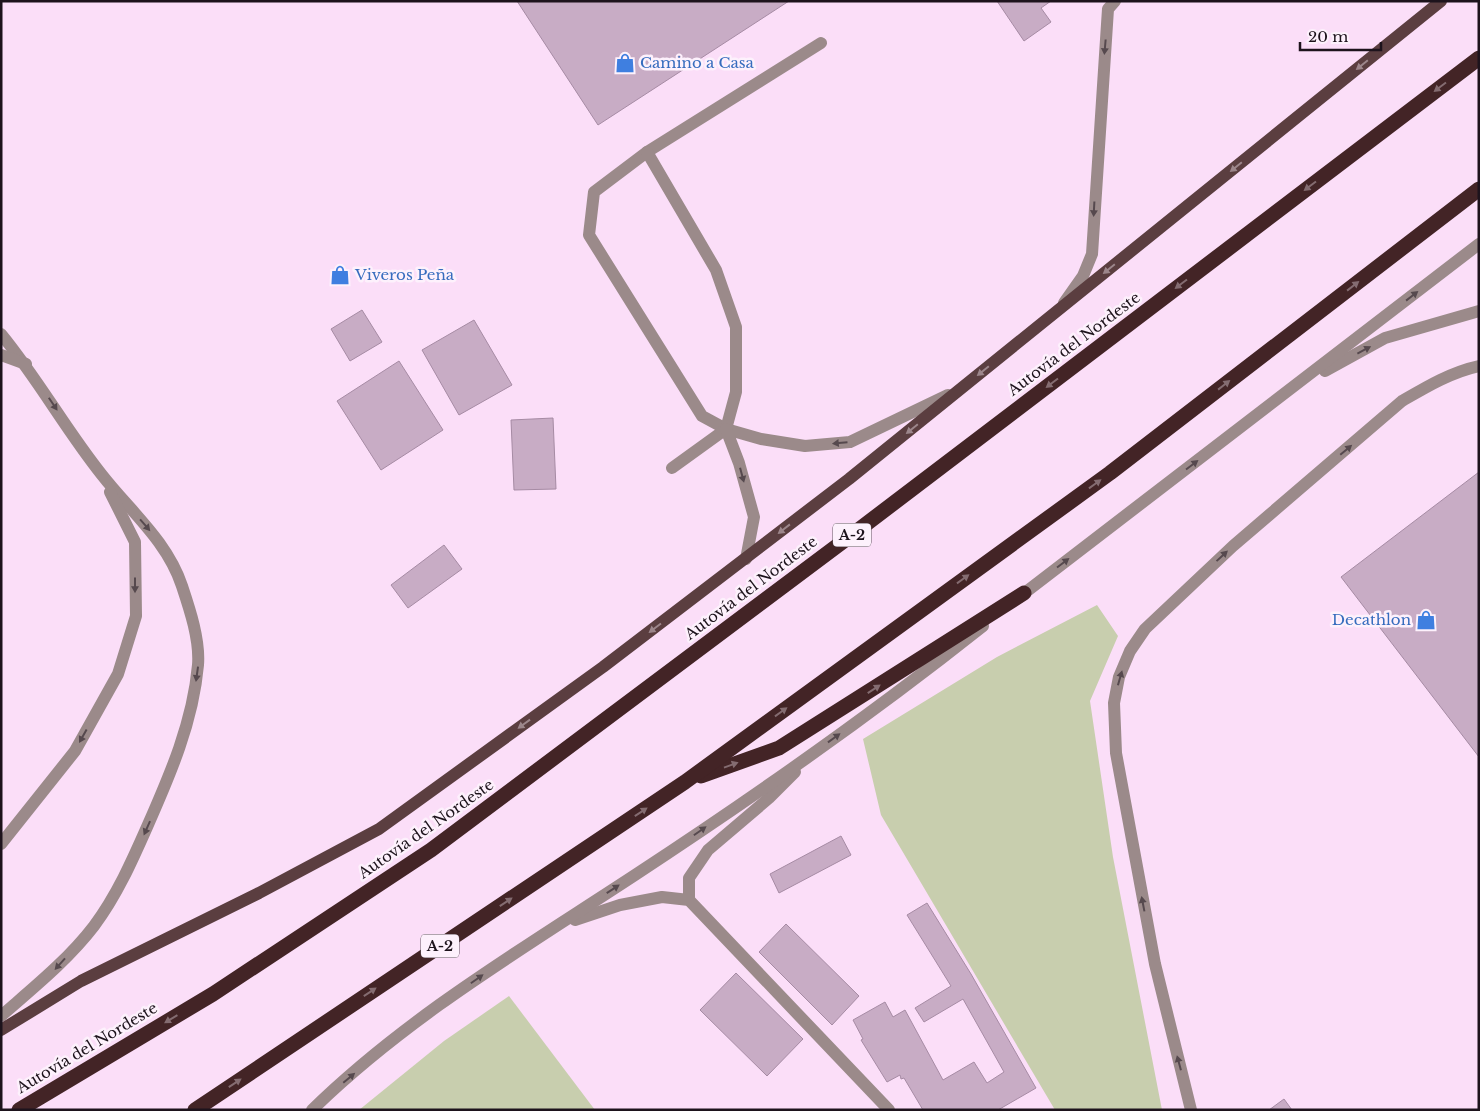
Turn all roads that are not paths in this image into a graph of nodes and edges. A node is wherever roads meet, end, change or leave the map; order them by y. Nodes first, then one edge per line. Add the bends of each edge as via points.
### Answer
1 (1115, 1) edge
2 (1441, 1) edge
3 (820, 43) dead end
4 (1479, 58) edge
5 (647, 152) junction
6 (1479, 189) edge
7 (1479, 244) edge
8 (1061, 308) junction
9 (1478, 312) edge
10 (1, 334) edge
11 (1, 355) edge
12 (26, 364) junction
13 (1479, 366) edge
14 (964, 387) junction
15 (1290, 390) junction
16 (726, 429) junction
17 (672, 468) dead end
18 (102, 474) junction
19 (746, 559) junction
20 (1024, 593) junction
21 (816, 751) junction
22 (685, 782) junction
23 (1, 844) edge
24 (690, 900) junction
25 (558, 926) junction
26 (1, 1016) edge
27 (1, 1030) edge
28 (19, 1110) edge
29 (195, 1110) edge
30 (312, 1110) edge
31 (889, 1110) edge
32 (1191, 1110) edge

1 -> 8 lane via 1108,9 1092,254 1083,276
2 -> 8 main road
3 - 5 lane
4 -> 28 highway, Autovía del Nordeste / A-2 via 857,531 430,850 213,994
5 - 16 lane via 716,270 736,327 736,392
5 - 16 lane via 594,192 589,235 702,416
22 -> 6 highway, A-2 via 1110,474
15 -> 7 lane
8 -> 14 main road
15 -> 9 lane via 1385,338
10 - 12 lane
11 - 12 lane
12 -> 18 lane
32 -> 13 lane via 1155,964 1116,753 1114,703 1119,677 1130,651 1146,628 1232,546 1402,402 1434,383
14 -> 16 lane via 891,425 850,442 806,446 761,439
14 -> 19 main road
20 -> 15 lane
16 - 17 lane
16 -> 19 lane via 754,517
18 -> 23 lane via 135,542 136,616 118,674 75,751
18 -> 26 lane via 165,549 182,585 198,663 192,707 168,781 124,880 88,933 52,972
19 -> 27 main road via 379,829 81,981
21 -> 20 lane via 911,683
22 -> 20 highway via 779,748
21 - 24 lane via 769,798 708,850 689,878
25 -> 21 lane
29 -> 22 highway, A-2
24 - 25 lane via 662,897 620,905
24 - 31 lane
30 -> 25 lane via 418,1020

